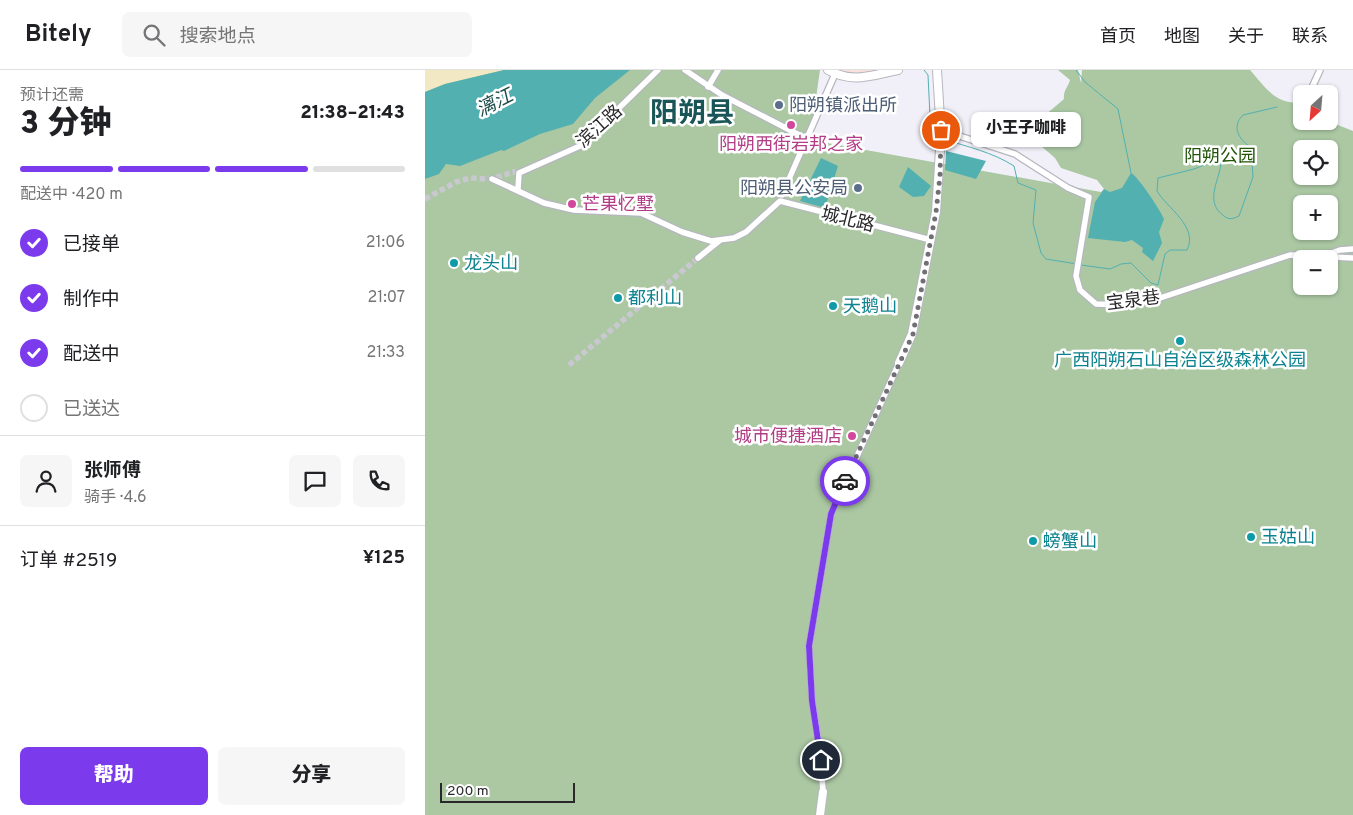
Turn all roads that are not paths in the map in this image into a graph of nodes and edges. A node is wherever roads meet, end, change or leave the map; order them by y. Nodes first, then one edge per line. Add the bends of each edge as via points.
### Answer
1 (658, 70) edge
2 (685, 70) edge
3 (718, 70) edge
4 (898, 70) edge
5 (937, 70) edge
6 (1320, 70) edge
7 (831, 71) edge
8 (831, 82) junction
9 (1313, 85) edge
10 (708, 87) junction
11 (941, 132) junction
12 (807, 139) junction
13 (491, 179) dead end
14 (519, 189) junction
15 (774, 192) dead end
16 (781, 198) junction
17 (931, 240) junction
18 (719, 241) junction
19 (1353, 249) edge
20 (1338, 251) edge
21 (1293, 255) edge
22 (1338, 257) edge
23 (698, 258) tunnel mouth
24 (1353, 258) edge
25 (899, 363) joint
26 (823, 792) joint
27 (820, 815) edge

1 - 14 street, 滨江路 via 580,146 519,173
2 - 10 street
3 - 10 street
4 - 7 street via 857,79
5 - 11 street
6 - 9 street
7 - 8 street
8 - 12 street
8 - 16 street
10 - 12 street
11 - 17 street via 940,176
11 - 21 street, 宝泉巷 via 1015,154 1068,188 1089,196 1076,276 1080,290 1096,304 1141,303
12 - 16 street
13 - 14 street
14 - 18 street via 544,202 574,210 641,213 705,241
15 - 16 street, 城北路
16 - 17 street, 城北路
16 - 18 street via 746,232
17 - 25 street via 913,334
18 - 23 street
19 - 20 street
22 - 24 street, 宝泉巷
25 - 26 street via 831,514 809,646
26 - 27 street

